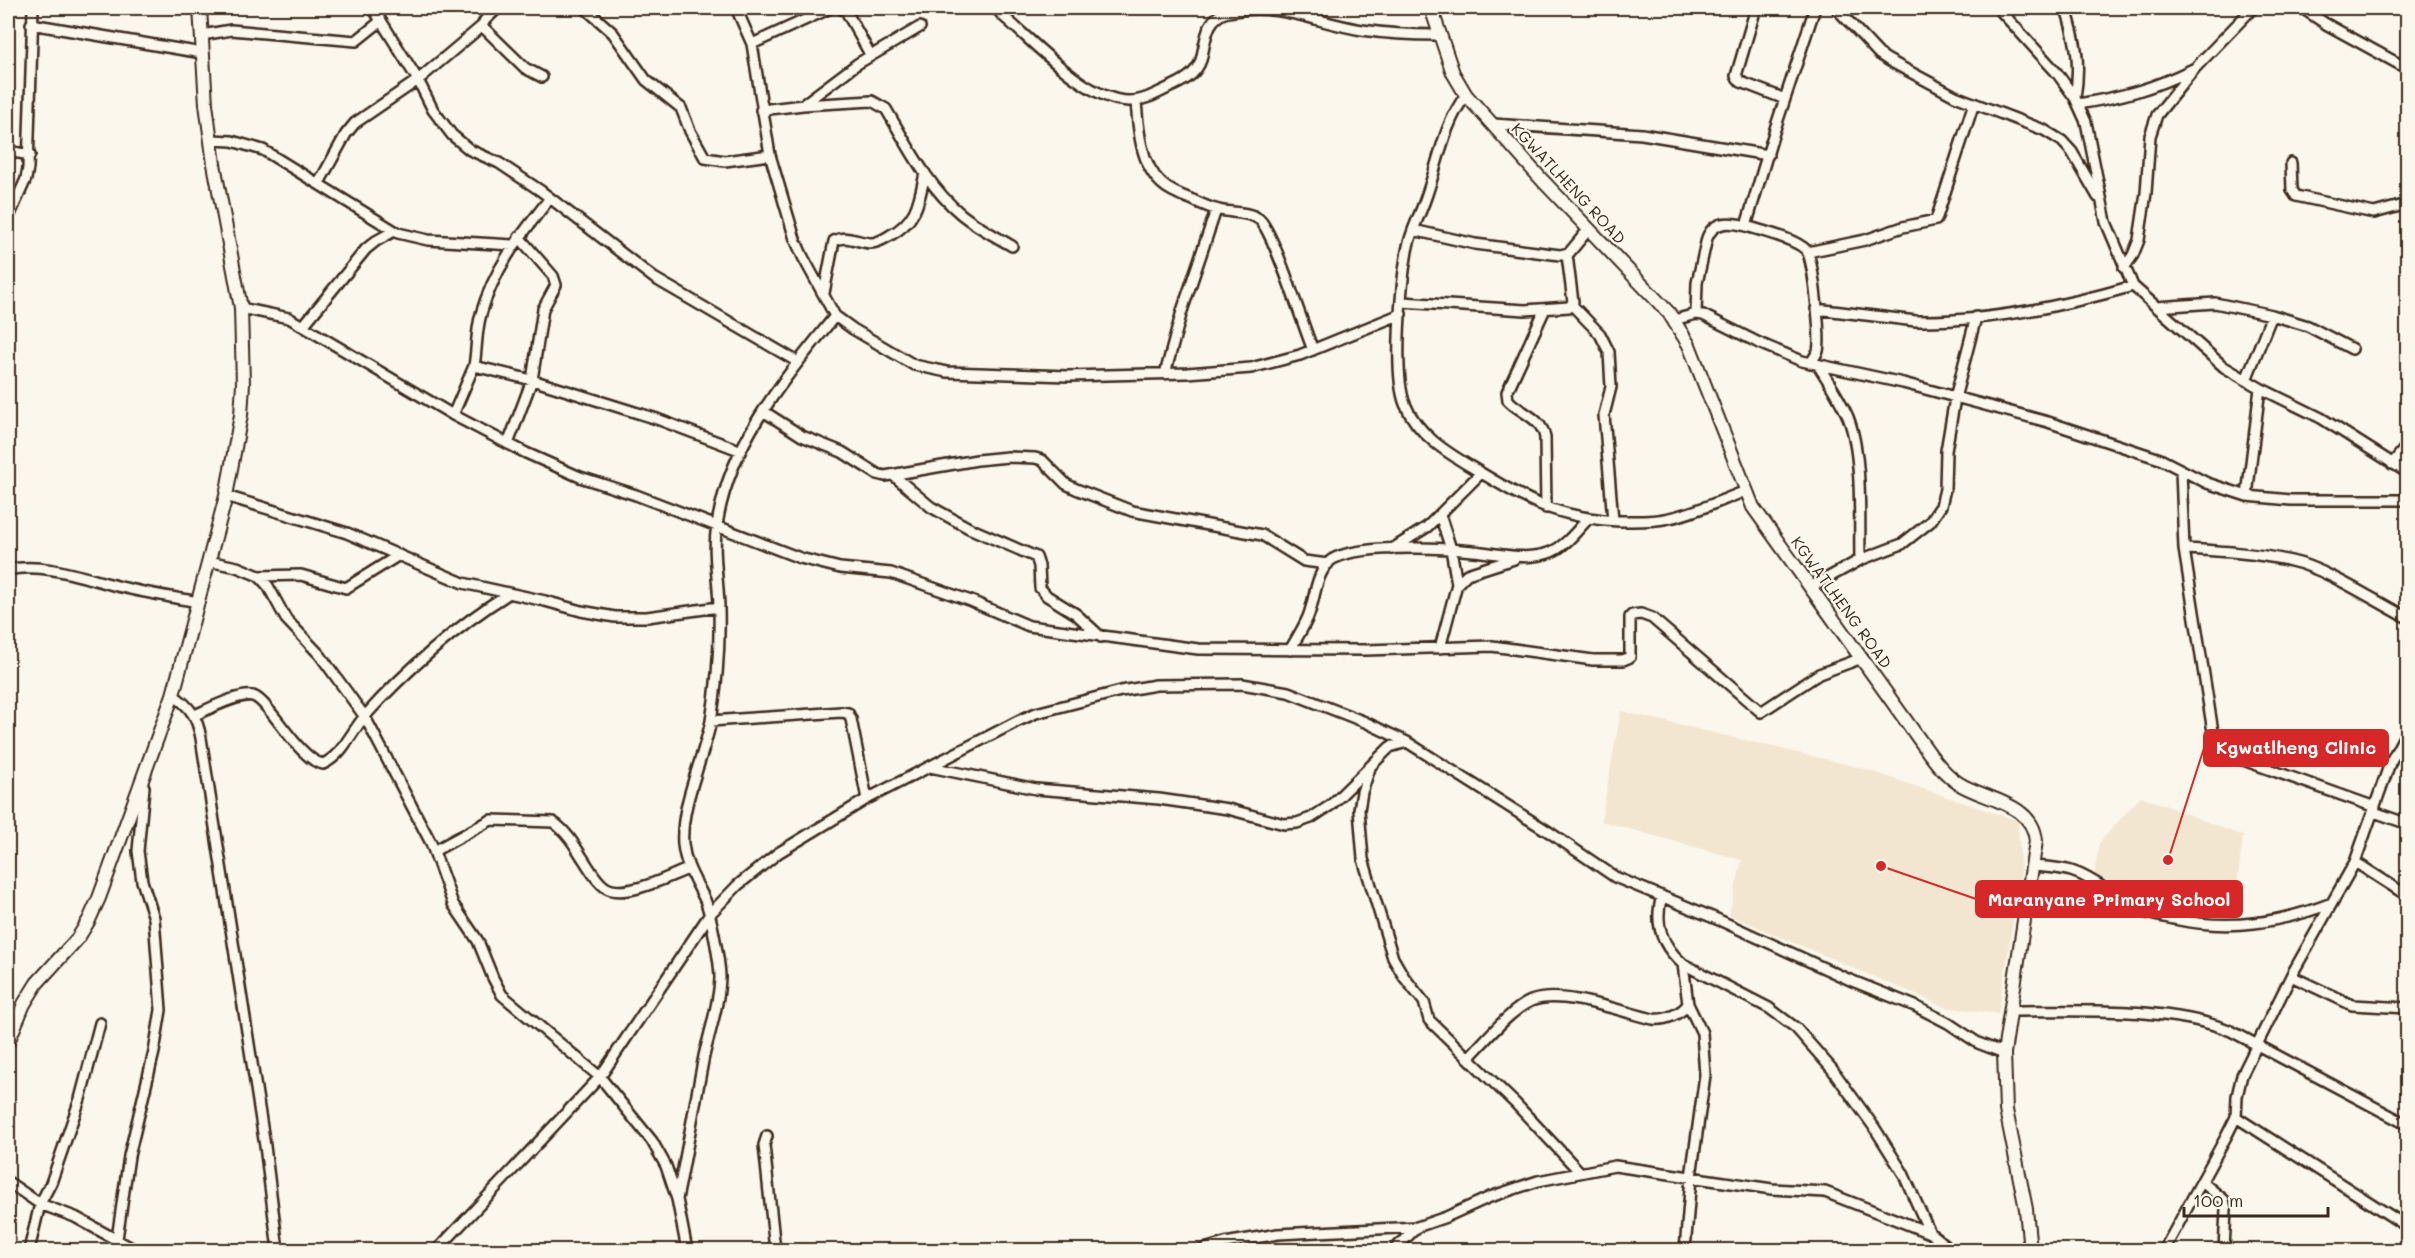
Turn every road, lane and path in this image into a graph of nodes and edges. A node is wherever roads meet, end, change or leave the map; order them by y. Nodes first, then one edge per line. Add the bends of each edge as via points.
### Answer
1 (33, 8) edge
2 (200, 8) edge
3 (373, 8) edge
4 (498, 8) edge
5 (585, 8) edge
6 (736, 8) edge
7 (831, 8) edge
8 (840, 8) edge
9 (996, 8) edge
10 (1431, 8) edge
11 (1756, 8) edge
12 (1815, 8) edge
13 (1998, 8) edge
14 (2067, 8) edge
15 (2253, 8) edge
16 (2302, 8) edge
17 (1841, 9) edge
18 (381, 21) junction
19 (32, 24) junction
20 (482, 26) junction
21 (920, 27) dead end
22 (202, 35) junction
23 (1439, 35) junction
24 (752, 44) junction
25 (202, 53) junction
26 (871, 56) junction
27 (2195, 68) junction
28 (2408, 69) edge
29 (542, 77) dead end
30 (417, 80) junction
31 (1466, 95) junction
32 (1785, 99) junction
33 (1136, 101) junction
34 (2076, 101) junction
35 (1974, 103) junction
36 (802, 105) junction
37 (761, 110) junction
38 (1493, 124) junction
39 (211, 140) junction
40 (8, 151) edge
41 (30, 155) junction
42 (770, 155) junction
43 (1768, 155) junction
44 (2291, 163) dead end
45 (925, 173) junction
46 (319, 183) junction
47 (550, 198) junction
48 (2101, 201) junction
49 (2408, 207) edge
50 (1216, 210) junction
51 (8, 219) edge
52 (1746, 226) junction
53 (1589, 229) junction
54 (1413, 230) junction
55 (394, 231) junction
56 (516, 241) junction
57 (1012, 246) dead end
58 (1808, 252) junction
59 (1567, 255) junction
60 (2124, 267) junction
61 (2133, 286) junction
62 (824, 292) junction
63 (1402, 302) junction
64 (1572, 305) junction
65 (2156, 307) junction
66 (241, 308) junction
67 (1545, 309) junction
68 (1816, 309) junction
69 (1401, 314) junction
70 (1696, 314) junction
71 (2272, 315) junction
72 (836, 316) junction
73 (1976, 317) junction
74 (1674, 320) junction
75 (303, 326) junction
76 (1313, 350) junction
77 (2352, 350) dead end
78 (798, 362) junction
79 (1814, 364) junction
80 (474, 366) junction
81 (1165, 374) junction
82 (532, 380) junction
83 (2246, 380) junction
84 (2260, 388) junction
85 (1955, 398) junction
86 (763, 411) junction
87 (453, 415) junction
88 (508, 444) junction
89 (2408, 444) edge
90 (740, 450) junction
91 (2391, 464) junction
92 (2181, 470) junction
93 (1481, 473) junction
94 (2408, 473) edge
95 (894, 476) junction
96 (1746, 491) junction
97 (226, 496) junction
98 (2247, 496) junction
99 (2408, 500) edge
100 (1546, 508) junction
101 (1440, 515) junction
102 (1588, 519) junction
103 (1613, 520) junction
104 (717, 526) junction
105 (1392, 549) junction
106 (1451, 549) junction
107 (2184, 549) junction
108 (399, 555) junction
109 (1519, 557) junction
110 (1860, 560) junction
111 (208, 561) junction
112 (1328, 564) junction
113 (8, 570) edge
114 (259, 576) junction
115 (1457, 584) junction
116 (1811, 587) junction
117 (508, 594) junction
118 (198, 602) junction
119 (719, 607) junction
120 (2408, 618) edge
121 (1101, 637) junction
122 (1440, 648) junction
123 (1290, 650) junction
124 (1862, 658) junction
125 (173, 695) junction
126 (195, 715) junction
127 (364, 717) junction
128 (711, 721) junction
129 (2407, 731) edge
130 (1407, 742) junction
131 (147, 766) junction
132 (930, 766) junction
133 (1371, 766) junction
134 (867, 799) junction
135 (2374, 810) junction
136 (2408, 824) edge
137 (434, 851) junction
138 (2355, 862) junction
139 (2032, 866) junction
140 (688, 869) junction
141 (1662, 896) junction
142 (2408, 896) edge
143 (2332, 903) junction
144 (710, 914) junction
145 (1683, 964) junction
146 (2291, 976) junction
147 (1689, 1004) junction
148 (2408, 1008) edge
149 (2010, 1011) junction
150 (100, 1023) dead end
151 (8, 1042) edge
152 (2256, 1044) junction
153 (2004, 1053) junction
154 (1469, 1057) junction
155 (600, 1077) junction
156 (2235, 1117) junction
157 (2408, 1125) edge
158 (767, 1136) dead end
159 (1579, 1172) junction
160 (1691, 1177) junction
161 (8, 1182) edge
162 (2202, 1182) junction
163 (677, 1199) junction
164 (40, 1204) junction
165 (1417, 1227) junction
166 (2408, 1227) edge
167 (1930, 1233) junction
168 (117, 1239) junction
169 (29, 1251) edge
170 (135, 1251) edge
171 (278, 1251) edge
172 (436, 1251) edge
173 (687, 1251) edge
174 (775, 1251) edge
175 (1201, 1251) edge
176 (1394, 1251) edge
177 (1685, 1251) edge
178 (1951, 1251) edge
179 (2030, 1251) edge
180 (2164, 1251) edge
181 (2224, 1251) edge

1 - 19 street
2 - 22 street
3 - 18 street
4 - 20 street
5 - 42 street via 613,33 646,80 681,108 705,158 725,161
6 - 24 street
7 - 24 street
8 - 26 street via 846,11
9 - 33 street via 1076,80 1117,99
10 - 23 street, KGWATLHENG ROAD
11 - 32 street via 1736,76
12 - 32 street
13 - 34 street via 2057,73
14 - 34 street via 2078,57
15 - 27 street
16 - 28 street
17 - 35 street via 1879,54
18 - 22 street via 356,41 231,30
18 - 30 street
19 - 25 street
19 - 41 street
20 - 29 street via 525,68
20 - 30 street
21 - 26 street
22 - 25 street
23 - 31 street, KGWATLHENG ROAD
23 - 33 street via 1362,30 1268,9 1225,13 1206,32 1202,57 1194,73
24 - 37 street
25 - 39 street
26 - 36 street
27 - 34 street via 2145,91
27 - 60 street via 2152,125 2141,228 2136,248
30 - 46 street via 355,123
30 - 47 street via 452,135
31 - 38 street, KGWATLHENG ROAD
31 - 54 street via 1452,117
32 - 43 street
33 - 50 street via 1138,128 1155,176 1181,195
34 - 48 street via 2086,122
35 - 48 street via 2062,141 2073,152
35 - 58 street via 1936,220
36 - 37 street
36 - 45 street via 872,101 880,104
37 - 42 street
38 - 43 street via 1642,134
38 - 53 street, KGWATLHENG ROAD
39 - 46 street via 263,150
39 - 66 street
40 - 41 street
41 - 51 street via 26,179
42 - 62 street via 795,239
43 - 52 street
44 - 49 street via 2292,190 2296,196 2374,213
45 - 57 street via 960,213
45 - 62 street via 919,202 906,225 872,243 844,238 834,241
46 - 55 street
47 - 56 street
47 - 78 street via 654,278
48 - 60 street
50 - 76 street via 1260,220
50 - 81 street
52 - 58 street via 1799,244
52 - 70 street via 1719,224 1710,231 1697,283
53 - 59 street
53 - 74 street, KGWATLHENG ROAD
54 - 59 street
54 - 63 street via 1407,249
55 - 56 street via 428,240
55 - 75 street via 366,249
56 - 80 street via 495,273 480,316
56 - 82 street via 555,280 543,309
58 - 68 street
59 - 64 street
60 - 61 street
61 - 65 street
61 - 73 street
62 - 72 street
63 - 67 street
63 - 69 street
64 - 67 street
64 - 103 street via 1600,334 1609,352 1611,387 1604,415
65 - 71 street via 2215,303
65 - 83 street via 2224,367
66 - 75 street via 289,318
66 - 97 street via 241,415
67 - 100 street via 1507,392 1515,408 1543,428
68 - 73 street via 1916,321
68 - 79 street via 1818,351
69 - 76 street
69 - 93 street via 1400,380 1411,418 1448,453
70 - 74 street
70 - 79 street
71 - 77 street via 2308,326
71 - 83 street
72 - 78 street
72 - 81 street via 900,358 932,370 1068,376
73 - 85 street
74 - 96 street, KGWATLHENG ROAD via 1689,345
75 - 87 street
76 - 81 street via 1251,368
78 - 86 street
79 - 85 street
79 - 110 street via 1849,419 1854,441
80 - 82 street
80 - 87 street
82 - 88 street
82 - 90 street
83 - 84 street
84 - 91 street via 2321,418
84 - 98 street
85 - 92 street via 2049,422 2160,459
85 - 110 street via 1941,506 1930,522 1902,544
86 - 90 street
86 - 95 street via 802,436 842,452 877,474
87 - 88 street
88 - 104 street via 580,477
89 - 91 street
90 - 104 street
91 - 94 street
92 - 98 street
92 - 107 street
93 - 100 street
93 - 101 street
95 - 112 street via 977,460 1042,460 1066,484 1132,511 1262,535 1304,561
95 - 121 street via 930,507 1036,557 1040,588
96 - 103 street via 1670,518 1649,522
96 - 116 street, KGWATLHENG ROAD via 1761,519
97 - 108 street via 324,524
97 - 111 street
98 - 99 street
100 - 102 street
101 - 105 street
101 - 106 street
102 - 103 street
102 - 109 street via 1550,552
104 - 119 street
104 - 121 street via 800,558 840,568 891,573 1029,626
105 - 106 street
105 - 112 street via 1344,554
106 - 109 street
106 - 115 street
107 - 120 street via 2292,561
107 - 135 street via 2217,745 2229,755
108 - 114 street via 346,588 301,575
108 - 117 street via 463,582
109 - 115 street via 1474,571
110 - 116 street
111 - 114 street
111 - 118 street
112 - 123 street via 1320,575 1307,619
113 - 118 street via 53,570
114 - 127 street via 286,619 320,655
115 - 122 street
116 - 124 street, KGWATLHENG ROAD
117 - 119 street via 615,617 647,617
117 - 127 street via 435,648
118 - 125 street
119 - 128 street via 719,652
121 - 123 street via 1198,649
122 - 123 street
122 - 124 street via 1492,646 1593,660 1628,660 1630,617 1641,614 1652,618 1761,712 1819,674
124 - 139 street, KGWATLHENG ROAD via 1944,772 2027,817 2035,834
125 - 126 street
125 - 131 street
126 - 127 street via 227,701 253,696 312,761 323,764 336,756
126 - 171 street via 265,1146
127 - 137 street
128 - 134 street via 848,713
128 - 140 street via 687,807 683,842
129 - 135 street via 2390,763
130 - 132 street via 1365,722 1264,686 1156,685 1036,713
130 - 133 street via 1390,747
130 - 141 street via 1605,871
131 - 151 street via 89,920 37,983
131 - 168 street via 138,851 142,882 154,918 161,1010 129,1156
132 - 133 street via 1036,789 1228,809 1284,824 1297,824 1331,805
132 - 134 street
133 - 154 street via 1362,792 1360,834 1365,869 1382,928 1393,958 1424,1002 1429,1020
134 - 144 street via 778,853
135 - 136 street
135 - 138 street
137 - 140 street via 491,820 553,822 569,837 606,888 637,888
137 - 155 street via 453,904 478,941 502,995
138 - 142 street
138 - 143 street
139 - 143 street via 2080,872 2136,910 2202,924 2271,921
139 - 149 street, KGWATLHENG ROAD
140 - 144 street
141 - 145 street via 1658,924 1665,944
141 - 153 street via 1916,1006 1978,1043
143 - 146 street
144 - 155 street
144 - 163 street via 720,974 719,992
145 - 147 street
145 - 167 street via 1769,1008 1796,1028 1874,1127 1903,1173
146 - 148 street via 2352,1005
146 - 152 street
147 - 154 street via 1658,1020 1573,999 1532,1001
147 - 160 street via 1702,1033 1705,1075
149 - 152 street via 2187,1019 2210,1023
149 - 153 street, KGWATLHENG ROAD
150 - 164 street via 68,1137
152 - 156 street via 2240,1085
152 - 157 street
153 - 179 street, KGWATLHENG ROAD via 2006,1110 2025,1199
154 - 159 street
155 - 163 street via 652,1141
155 - 172 street
156 - 162 street
156 - 166 street
158 - 174 street via 764,1145
159 - 160 street via 1615,1166
159 - 165 street via 1491,1197
160 - 167 street via 1826,1192
160 - 177 street
161 - 164 street
162 - 180 street
162 - 181 street via 2224,1200
163 - 173 street
164 - 168 street
164 - 169 street
165 - 175 street via 1278,1234
165 - 176 street
167 - 178 street
168 - 170 street

